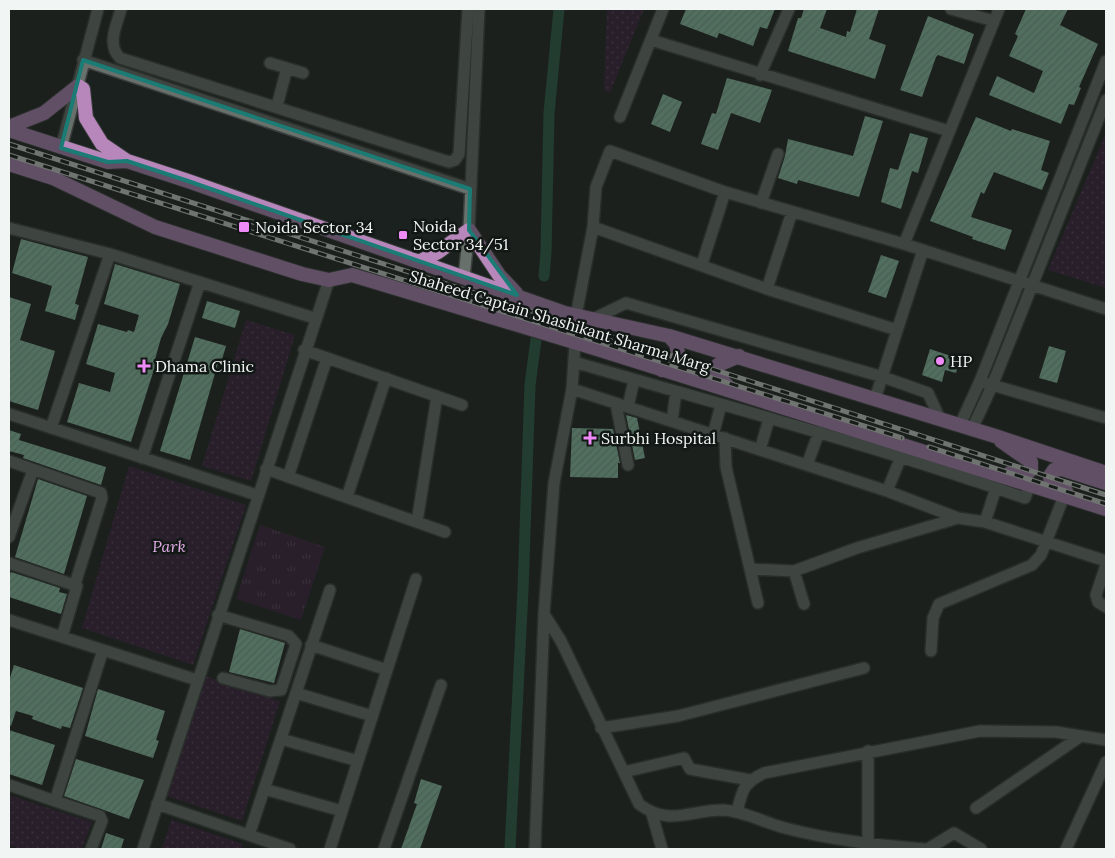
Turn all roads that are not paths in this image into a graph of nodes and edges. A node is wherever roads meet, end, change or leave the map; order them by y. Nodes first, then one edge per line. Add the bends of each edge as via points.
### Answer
1 (98, 9) edge
2 (122, 9) edge
3 (475, 9) edge
4 (663, 9) edge
5 (789, 9) edge
6 (951, 9) edge
7 (999, 9) edge
8 (994, 21) junction
9 (651, 40) junction
10 (83, 60) junction
11 (1106, 61) edge
12 (270, 63) dead end
13 (287, 68) junction
14 (303, 73) dead end
15 (760, 75) junction
16 (78, 86) junction
17 (1106, 100) edge
18 (277, 106) junction
19 (620, 117) dead end
20 (9, 128) edge
21 (948, 131) junction
22 (61, 148) junction
23 (778, 154) dead end
24 (127, 161) junction
25 (9, 164) edge
26 (470, 189) junction
27 (725, 192) junction
28 (761, 203) junction
29 (792, 212) junction
30 (593, 226) junction
31 (470, 230) junction
32 (10, 231) edge
33 (904, 244) junction
34 (923, 250) junction
35 (110, 254) junction
36 (419, 262) junction
37 (702, 264) junction
38 (464, 276) junction
39 (328, 280) junction
40 (1019, 280) junction
41 (200, 282) junction
42 (1033, 285) junction
43 (767, 289) junction
44 (522, 297) junction
45 (1106, 309) edge
46 (571, 314) junction
47 (314, 318) junction
48 (593, 319) junction
49 (897, 330) junction
50 (670, 336) junction
51 (575, 344) junction
52 (304, 350) junction
53 (738, 356) junction
54 (327, 358) junction
55 (574, 362) junction
56 (662, 370) junction
57 (883, 377) junction
58 (386, 378) junction
59 (634, 380) junction
60 (980, 381) junction
61 (992, 386) junction
62 (572, 389) junction
63 (676, 392) junction
64 (734, 392) junction
65 (436, 396) junction
66 (875, 398) junction
67 (616, 404) junction
68 (462, 405) dead end
69 (720, 405) junction
70 (628, 407) junction
71 (9, 414) edge
72 (1106, 418) edge
73 (769, 419) junction
74 (940, 419) junction
75 (672, 421) junction
76 (966, 427) junction
77 (51, 428) junction
78 (819, 432) junction
79 (713, 435) junction
80 (995, 436) junction
81 (725, 438) junction
82 (760, 450) junction
83 (901, 457) junction
84 (142, 458) junction
85 (9, 461) edge
86 (628, 465) dead end
87 (807, 465) junction
88 (266, 469) junction
89 (33, 470) junction
90 (987, 471) junction
91 (1106, 474) edge
92 (288, 477) junction
93 (1106, 483) edge
94 (1030, 485) junction
95 (996, 488) junction
96 (887, 490) junction
97 (257, 495) junction
98 (1064, 496) junction
99 (347, 497) junction
100 (1106, 509) edge
101 (958, 518) junction
102 (417, 522) junction
103 (984, 522) junction
104 (445, 532) dead end
105 (9, 538) edge
106 (1047, 542) junction
107 (9, 563) edge
108 (1106, 563) edge
109 (750, 569) junction
110 (794, 571) junction
111 (416, 579) dead end
112 (76, 585) junction
113 (330, 590) dead end
114 (758, 603) dead end
115 (804, 604) dead end
116 (1106, 608) edge
117 (544, 614) junction
118 (218, 615) junction
119 (9, 620) edge
120 (62, 637) junction
121 (312, 645) junction
122 (103, 650) junction
123 (931, 651) dead end
124 (864, 668) dead end
125 (387, 670) junction
126 (223, 678) dead end
127 (197, 680) junction
128 (441, 685) dead end
129 (296, 693) junction
130 (372, 716) junction
131 (602, 728) junction
132 (1081, 736) junction
133 (281, 739) junction
134 (1106, 740) edge
135 (868, 751) junction
136 (358, 761) junction
137 (1106, 762) edge
138 (624, 772) junction
139 (750, 780) junction
140 (9, 785) edge
141 (264, 789) junction
142 (55, 801) junction
143 (157, 804) junction
144 (976, 808) dead end
145 (342, 811) junction
146 (737, 812) junction
147 (652, 814) junction
148 (249, 835) junction
149 (868, 844) junction
150 (91, 849) edge
151 (142, 849) edge
152 (290, 849) edge
153 (330, 849) edge
154 (384, 849) edge
155 (534, 849) edge
156 (662, 849) edge
157 (926, 849) edge
158 (980, 849) edge
159 (1066, 849) edge

1 - 10 street
2 - 18 street via 112,41 114,52 120,58
3 - 18 street via 459,154 454,160 449,162
3 - 26 street
4 - 9 street
5 - 15 street
6 - 8 street
7 - 8 street
8 - 21 street
9 - 15 street
9 - 19 street
10 - 16 street
10 - 26 street
11 - 40 street
12 - 13 street
13 - 14 street
13 - 18 street
15 - 21 street
16 - 20 main road via 44,113
16 - 22 street
16 - 24 main road via 83,89 86,118 102,144
17 - 42 street
20 - 22 main road, Shaheed Captain Shashikant Sharma Marg
21 - 33 street
22 - 24 main road, Shaheed Captain Shashikant Sharma Marg via 108,162
23 - 28 street
24 - 36 main road, Shaheed Captain Shashikant Sharma Marg
25 - 39 main road, Shaheed Captain Shashikant Sharma Marg via 53,178 155,227
26 - 31 street
27 - 28 street
27 - 30 street via 610,151 596,187
27 - 37 street
28 - 29 street
29 - 33 street
29 - 43 street
30 - 37 street
30 - 46 street
31 - 36 main road
31 - 38 street
31 - 44 main road via 499,275
32 - 35 street
33 - 34 street
34 - 40 street
34 - 49 street
35 - 41 street
35 - 77 street
36 - 38 main road, Shaheed Captain Shashikant Sharma Marg
37 - 43 street
38 - 44 main road, Shaheed Captain Shashikant Sharma Marg
39 - 47 street
39 - 51 main road, Shaheed Captain Shashikant Sharma Marg via 352,275
40 - 42 street
40 - 60 street
41 - 47 street
41 - 84 street
42 - 45 street
42 - 61 street
43 - 49 street
44 - 46 main road, Shaheed Captain Shashikant Sharma Marg
46 - 48 main road, Shaheed Captain Shashikant Sharma Marg
47 - 52 street
48 - 50 main road, Shaheed Captain Shashikant Sharma Marg
48 - 57 street via 626,303
49 - 57 street
50 - 53 main road, Shaheed Captain Shashikant Sharma Marg
50 - 56 main road via 679,357 672,366
51 - 55 street
51 - 56 main road, Shaheed Captain Shashikant Sharma Marg
52 - 54 street
52 - 88 street
53 - 64 main road via 718,365 717,374
53 - 66 main road, Shaheed Captain Shashikant Sharma Marg
54 - 58 street
54 - 92 street
55 - 59 street
55 - 62 street
56 - 64 main road, Shaheed Captain Shashikant Sharma Marg
57 - 66 street
57 - 74 street via 928,393
58 - 65 street
58 - 99 street
59 - 63 street
59 - 70 street
60 - 61 street
60 - 76 street
61 - 72 street
61 - 76 street
62 - 67 street
62 - 117 street via 554,483
63 - 69 street
63 - 75 street
64 - 90 main road, Shaheed Captain Shashikant Sharma Marg
65 - 68 street
65 - 102 street
66 - 74 main road, Shaheed Captain Shashikant Sharma Marg
67 - 70 street
67 - 86 street
69 - 73 street
69 - 79 street
70 - 75 street
71 - 77 street
73 - 78 street
73 - 82 street
74 - 76 main road, Shaheed Captain Shashikant Sharma Marg
75 - 79 street
76 - 80 main road, Shaheed Captain Shashikant Sharma Marg
77 - 84 street
78 - 83 street
78 - 87 street
79 - 81 street
80 - 90 main road via 1029,459 1031,469 1023,476 1006,471
80 - 91 main road, Shaheed Captain Shashikant Sharma Marg
81 - 82 street
81 - 109 street via 726,467
82 - 87 street
83 - 95 street
83 - 96 street
84 - 97 street
85 - 89 street
87 - 96 street
88 - 92 street
88 - 97 street
89 - 105 street
89 - 112 street via 101,494
90 - 94 main road, Shaheed Captain Shashikant Sharma Marg
92 - 99 street
93 - 100 main road via 1058,469 1050,476 1054,486
94 - 95 street via 1024,498
94 - 98 main road, Shaheed Captain Shashikant Sharma Marg
95 - 103 street
96 - 101 street
97 - 118 street
98 - 100 main road, Shaheed Captain Shashikant Sharma Marg
98 - 106 street
99 - 102 street
101 - 103 street
101 - 110 street
102 - 104 street
103 - 106 street
106 - 108 street
106 - 123 street via 1032,565 939,604 933,618
107 - 112 street
108 - 116 street via 1096,595 1098,602
109 - 110 street
109 - 114 street
110 - 115 street
111 - 125 street
112 - 120 street
113 - 121 street
117 - 131 street via 562,640
117 - 155 street
118 - 126 street via 289,636 296,644 281,690 270,691
118 - 127 street
119 - 120 street
120 - 122 street
121 - 125 street
121 - 129 street
122 - 127 street
122 - 142 street
124 - 131 street via 678,716
125 - 130 street
127 - 143 street
128 - 154 street
129 - 130 street
129 - 133 street
130 - 136 street
131 - 138 street
132 - 134 street
132 - 135 street via 1056,732 980,732
132 - 144 street
133 - 136 street
133 - 141 street
135 - 139 street via 764,773
135 - 149 street
136 - 145 street
137 - 159 street
138 - 139 street via 684,758 690,769
138 - 147 street via 639,804
139 - 146 street via 742,790
140 - 142 street
141 - 145 street
141 - 148 street
142 - 150 street via 100,816 102,821
143 - 148 street
143 - 151 street
145 - 153 street
146 - 147 street via 722,810 666,817
146 - 149 street via 786,828
147 - 156 street
148 - 152 street
149 - 157 street
157 - 158 street via 954,833

